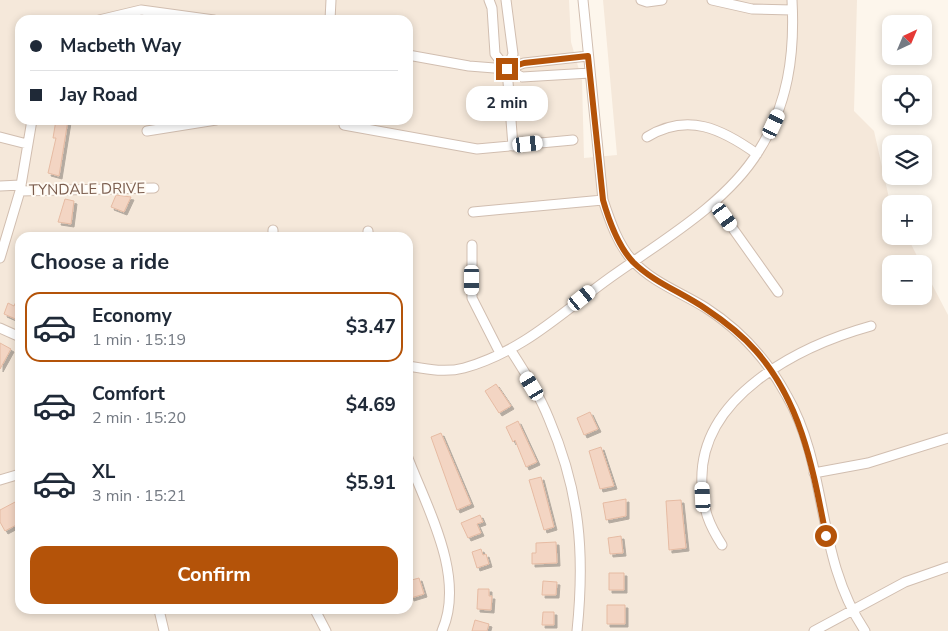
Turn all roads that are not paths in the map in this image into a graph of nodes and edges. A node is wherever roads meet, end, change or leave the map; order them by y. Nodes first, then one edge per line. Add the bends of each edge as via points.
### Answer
1 (331, 0) edge
2 (489, 0) edge
3 (506, 0) edge
4 (583, 0) edge
5 (641, 0) edge
6 (662, 0) edge
7 (712, 0) edge
8 (792, 5) edge
9 (120, 15) edge
10 (178, 15) edge
11 (330, 15) edge
12 (413, 56) edge
13 (588, 56) junction
14 (507, 69) junction
15 (590, 73) junction
16 (31, 125) edge
17 (185, 125) edge
18 (349, 125) edge
19 (147, 131) dead end
20 (0, 137) edge
21 (647, 137) dead end
22 (573, 140) dead end
23 (27, 144) junction
24 (513, 146) junction
25 (757, 154) junction
26 (0, 186) edge
27 (20, 188) junction
28 (154, 188) dead end
29 (603, 200) junction
30 (714, 202) junction
31 (473, 212) dead end
32 (472, 245) dead end
33 (0, 258) edge
34 (633, 261) junction
35 (778, 292) dead end
36 (871, 326) dead end
37 (0, 328) edge
38 (15, 335) edge
39 (510, 349) junction
40 (500, 353) junction
41 (413, 367) edge
42 (771, 372) junction
43 (948, 438) edge
44 (413, 471) edge
45 (814, 473) junction
46 (15, 476) edge
47 (0, 480) edge
48 (722, 545) dead end
49 (948, 567) edge
50 (851, 610) junction
51 (160, 614) edge
52 (317, 614) edge
53 (164, 631) edge
54 (326, 631) edge
55 (442, 631) edge
56 (577, 631) edge
57 (814, 631) edge
58 (865, 631) edge

1 - 11 street
2 - 14 street via 495,54
3 - 14 street via 513,54
4 - 13 street
5 - 6 street
7 - 8 street via 752,9
8 - 25 street via 794,34 787,83 780,109
9 - 10 street via 141,10
12 - 14 street
13 - 14 street via 524,63
13 - 15 street
14 - 15 street via 522,76
14 - 24 street
15 - 29 street
16 - 23 street
17 - 19 street
18 - 24 street via 477,149
20 - 23 street
21 - 25 street via 668,127 708,126 722,131
22 - 24 street
23 - 27 street
25 - 30 street via 739,178
26 - 27 street, TYNDALE DRIVE
27 - 28 street, TYNDALE DRIVE
27 - 33 street
29 - 31 street
29 - 34 street via 610,223
30 - 34 street
30 - 35 street
32 - 40 street via 472,298
34 - 39 street via 547,328
34 - 42 street via 735,330
36 - 42 street via 825,341
37 - 38 street
39 - 40 street
39 - 56 street via 549,418 576,504 582,548
40 - 41 street via 455,370
42 - 45 street via 788,397
42 - 48 street via 725,411 716,423 704,455 702,476 706,520
43 - 45 street via 868,464
44 - 55 street via 449,576 449,607
45 - 50 street via 826,536
46 - 47 street
49 - 50 street via 906,582
50 - 57 street
50 - 58 street
51 - 53 street
52 - 54 street

